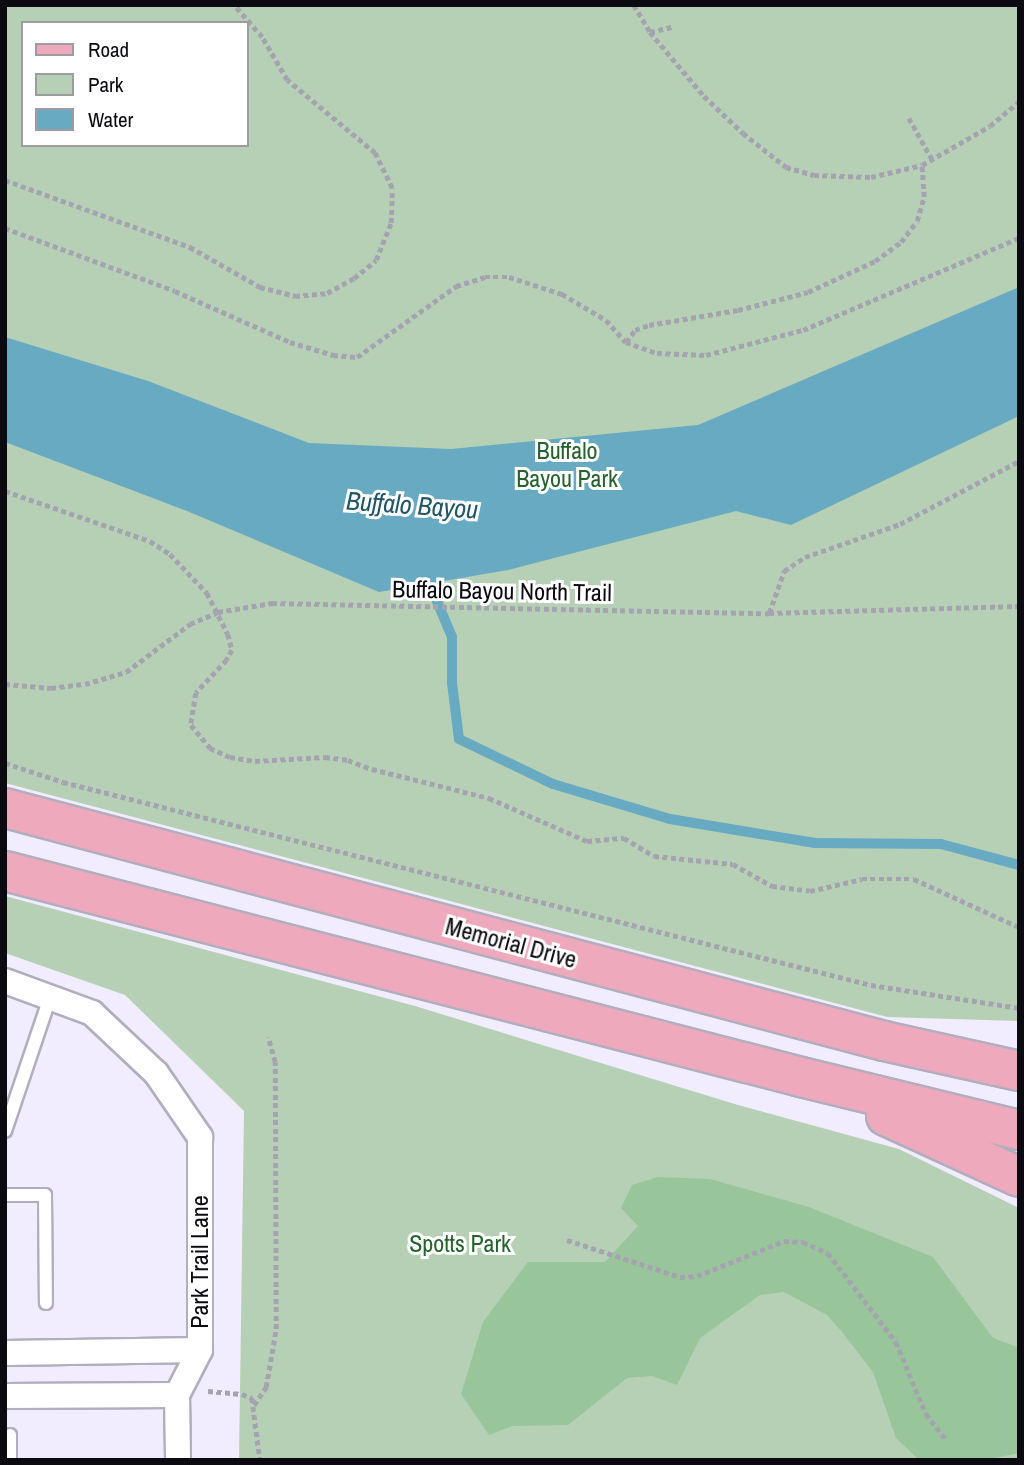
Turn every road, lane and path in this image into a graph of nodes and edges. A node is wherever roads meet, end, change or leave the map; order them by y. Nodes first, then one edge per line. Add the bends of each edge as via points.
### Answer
1 (234, 5) edge
2 (634, 5) edge
3 (671, 27) dead end
4 (650, 33) junction
5 (1019, 102) edge
6 (909, 118) dead end
7 (933, 161) junction
8 (922, 165) junction
9 (5, 180) edge
10 (5, 228) edge
11 (1019, 238) edge
12 (626, 342) junction
13 (1019, 461) edge
14 (5, 491) edge
15 (1019, 606) edge
16 (218, 612) junction
17 (769, 613) junction
18 (5, 684) edge
19 (5, 763) edge
20 (5, 808) edge
21 (5, 871) edge
22 (1019, 927) edge
23 (5, 981) edge
24 (50, 998) junction
25 (1019, 1008) edge
26 (268, 1037) dead end
27 (884, 1041) junction
28 (1019, 1045) edge
29 (1019, 1070) edge
30 (801, 1077) junction
31 (5, 1130) edge
32 (1019, 1130) edge
33 (1019, 1177) edge
34 (5, 1195) edge
35 (567, 1240) dead end
36 (46, 1303) dead end
37 (200, 1350) junction
38 (5, 1353) edge
39 (181, 1385) junction
40 (5, 1396) edge
41 (254, 1405) junction
42 (10, 1435) dead end
43 (946, 1440) dead end
44 (10, 1460) edge
45 (178, 1460) edge
46 (260, 1460) edge

1 - 9 path via 262,37 288,80 375,153 392,188 391,223 376,260 354,278 327,293 295,296 260,287 190,247
2 - 4 path
3 - 4 path
4 - 8 path via 704,96 786,167 844,178
5 - 7 path
6 - 7 path
7 - 8 path
8 - 12 path via 924,197 918,220 901,242 876,261 808,292 649,325 635,330
10 - 12 path via 333,355 357,357 456,286 485,277 509,277 562,294 606,320
11 - 12 path via 841,315 771,339 706,355 657,353
13 - 17 path via 900,524 805,557 784,571
14 - 16 path via 150,541 190,574
15 - 17 path, Buffalo Bayou North Trail
16 - 17 path, Buffalo Bayou North Trail via 304,603
16 - 18 path, Buffalo Bayou North Trail via 190,624 127,671 85,684 51,688
16 - 22 path via 232,649 196,693 191,725 210,748 230,757 348,760 489,798 587,841 624,838 654,856 733,864 772,886 810,891 862,879 914,879
19 - 25 path via 64,782 872,985
20 - 27 main road, Memorial Drive
21 - 30 main road
23 - 24 street, Park Trail Lane
24 - 31 lane
24 - 37 street, Park Trail Lane via 89,1011 156,1073 200,1137
26 - 41 path via 275,1062 276,1329 265,1387
27 - 28 main road
27 - 29 main road, Memorial Drive
30 - 32 main road
30 - 33 main road
34 - 36 lane via 45,1195
35 - 43 path via 680,1277 698,1276 784,1241 803,1242 828,1253 896,1342 926,1414
37 - 38 street
37 - 39 street, Park Trail Lane
39 - 40 street
39 - 41 path via 242,1394 252,1398
39 - 45 street
41 - 46 path
42 - 44 lane

